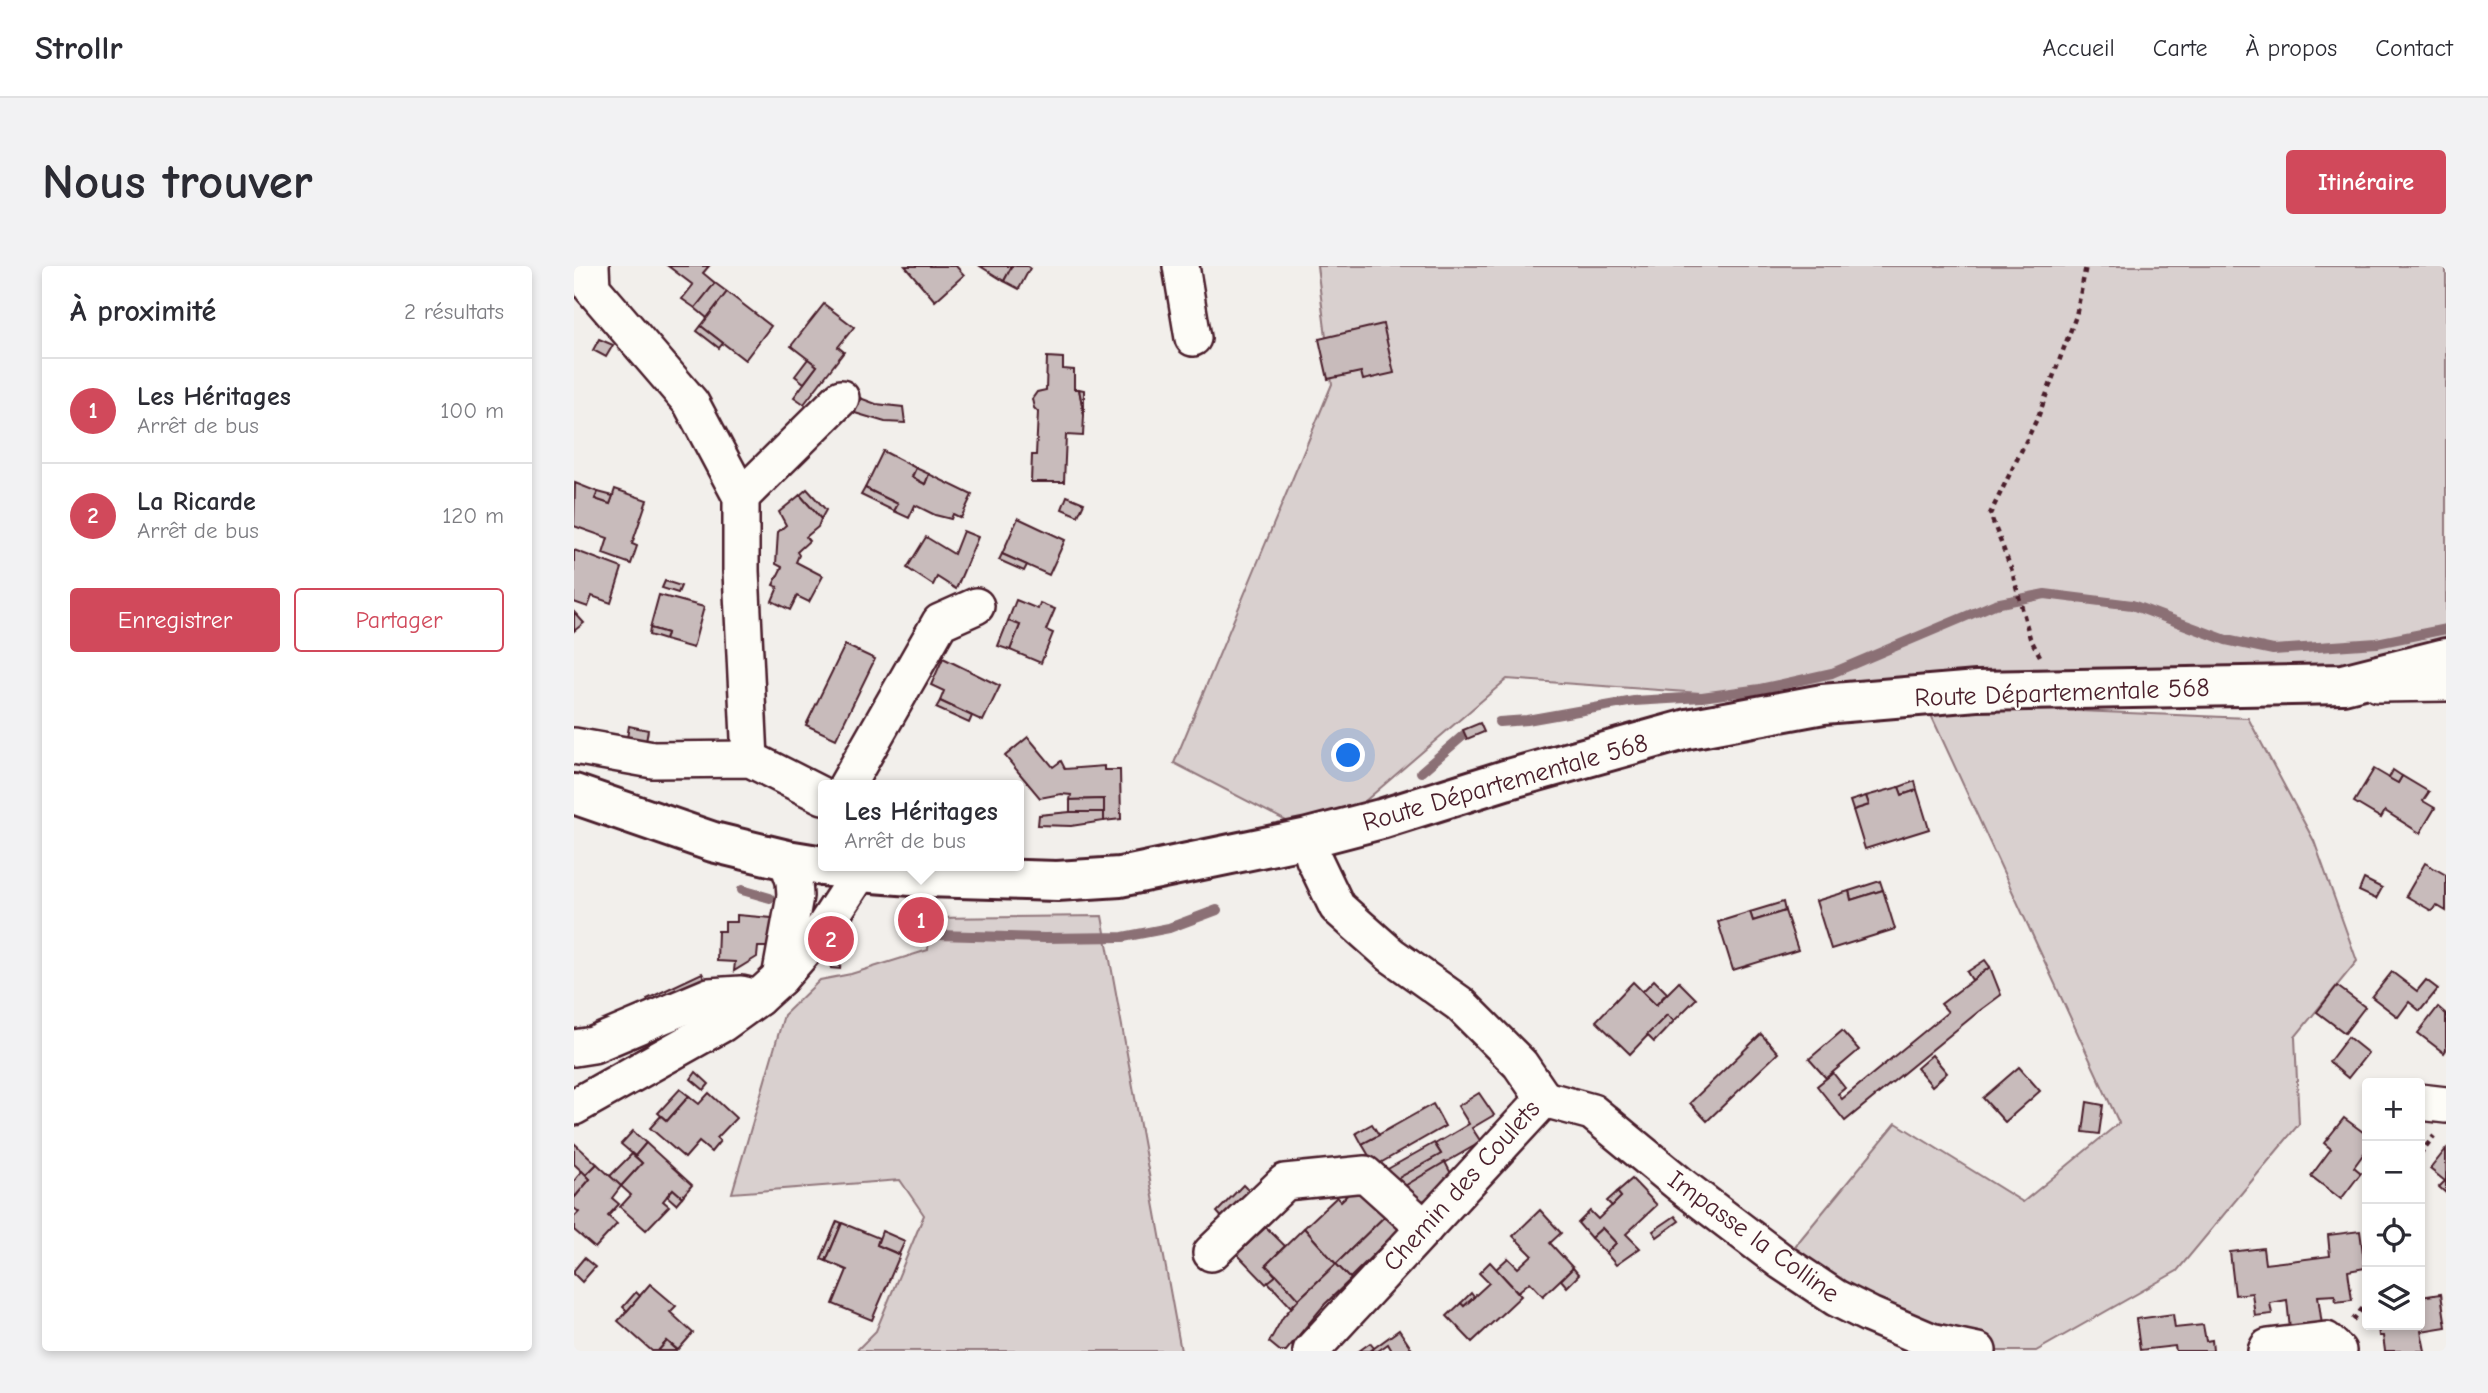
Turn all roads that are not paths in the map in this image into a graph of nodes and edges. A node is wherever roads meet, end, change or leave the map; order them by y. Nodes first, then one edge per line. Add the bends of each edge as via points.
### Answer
1 (591, 266) edge
2 (1181, 266) edge
3 (1193, 338) dead end
4 (841, 398) dead end
5 (741, 497) junction
6 (976, 606) dead end
7 (2446, 659) edge
8 (2446, 683) edge
9 (2343, 684) junction
10 (574, 746) edge
11 (750, 759) junction
12 (851, 780) edge
13 (818, 793) edge
14 (574, 794) edge
15 (1308, 838) junction
16 (787, 860) junction
17 (818, 864) edge
18 (874, 871) edge
19 (769, 988) junction
20 (574, 1048) edge
21 (1544, 1099) junction
22 (2425, 1103) edge
23 (2446, 1105) edge
24 (574, 1107) edge
25 (1424, 1228) junction
26 (1211, 1253) dead end
27 (1311, 1351) edge
28 (1978, 1351) edge
29 (2266, 1351) edge
30 (2339, 1351) edge

1 - 5 street via 592,288 691,403
2 - 3 street
4 - 5 street
5 - 11 street
6 - 12 street via 940,622
7 - 9 main road, Route Départementale 568
8 - 9 street
9 - 15 main road, Route Départementale 568 via 1977,691 1824,704 1688,729
10 - 11 street via 653,760
11 - 13 street
14 - 16 main road, Route Départementale 568 via 713,842
15 - 18 main road, Route Départementale 568 via 1120,877 1033,881
15 - 21 street, Chemin des Coulets via 1337,907 1391,955 1460,1004 1520,1064
16 - 17 main road, Route Départementale 568
16 - 19 street via 794,896
18 - 19 street
19 - 20 street via 709,996 593,1045
19 - 24 street via 723,1024
21 - 25 street, Chemin des Coulets
21 - 28 street, Impasse la Colline via 1592,1112 1771,1254 1836,1298 1931,1341
22 - 23 street
25 - 26 street via 1365,1174 1285,1182
25 - 27 street, Chemin des Coulets
29 - 30 street via 2268,1347 2326,1340

